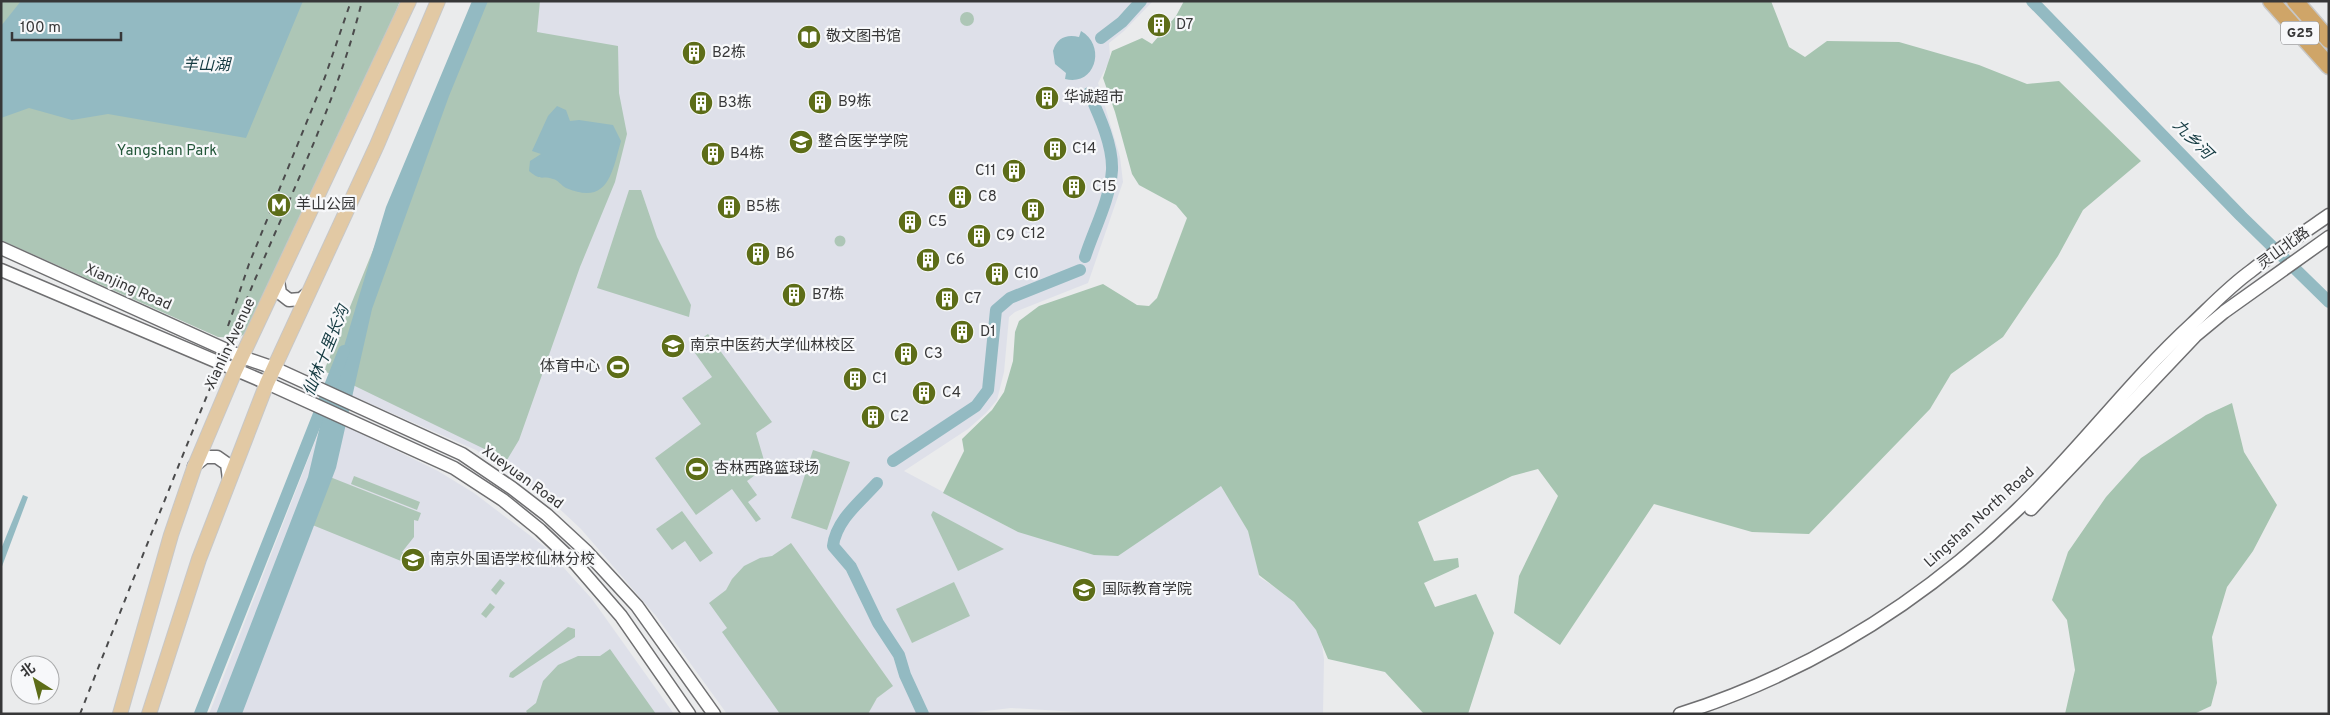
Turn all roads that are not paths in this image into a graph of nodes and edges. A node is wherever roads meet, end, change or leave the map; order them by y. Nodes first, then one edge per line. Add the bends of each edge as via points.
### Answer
1 (409, 1) edge
2 (438, 1) edge
3 (2271, 1) edge
4 (2295, 1) edge
5 (2329, 40) edge
6 (2329, 66) edge
7 (2324, 218) edge
8 (2329, 237) edge
9 (1, 248) edge
10 (2, 274) edge
11 (278, 281) junction
12 (307, 294) junction
13 (242, 356) junction
14 (274, 368) junction
15 (235, 371) junction
16 (267, 383) junction
17 (194, 468) junction
18 (229, 479) junction
19 (120, 714) edge
20 (149, 714) edge
21 (689, 714) edge
22 (714, 714) edge
23 (1680, 714) edge
24 (1706, 714) edge

1 - 11 main road, Xianlin Avenue
2 - 12 main road via 380,137
3 - 6 highway, G25
4 - 5 highway, G25
7 - 23 main road, Lingshan North Road via 2249,272 2192,325 2020,508 1940,578 1849,639 1795,668
8 - 24 main road, 灵山北路 via 2195,336 2026,513 1947,582 1848,649 1776,686
9 - 13 main road, Xianjing Road
10 - 15 main road
11 - 12 main road via 280,292 289,300 301,299
11 - 13 main road, Xianlin Avenue
12 - 14 main road
13 - 14 main road, Xueyuan Road
13 - 15 main road, Xianlin Avenue
14 - 16 main road
14 - 22 main road, Xueyuan Road via 462,454 512,488 587,552 637,606
15 - 16 main road, Xueyuan Road
15 - 17 main road, Xianlin Avenue
16 - 18 main road
16 - 21 main road, Xueyuan Road via 454,468 503,500 540,530 605,596
17 - 18 main road via 201,458 217,457 227,464
17 - 19 main road, Xianlin Avenue via 171,535
18 - 20 main road

